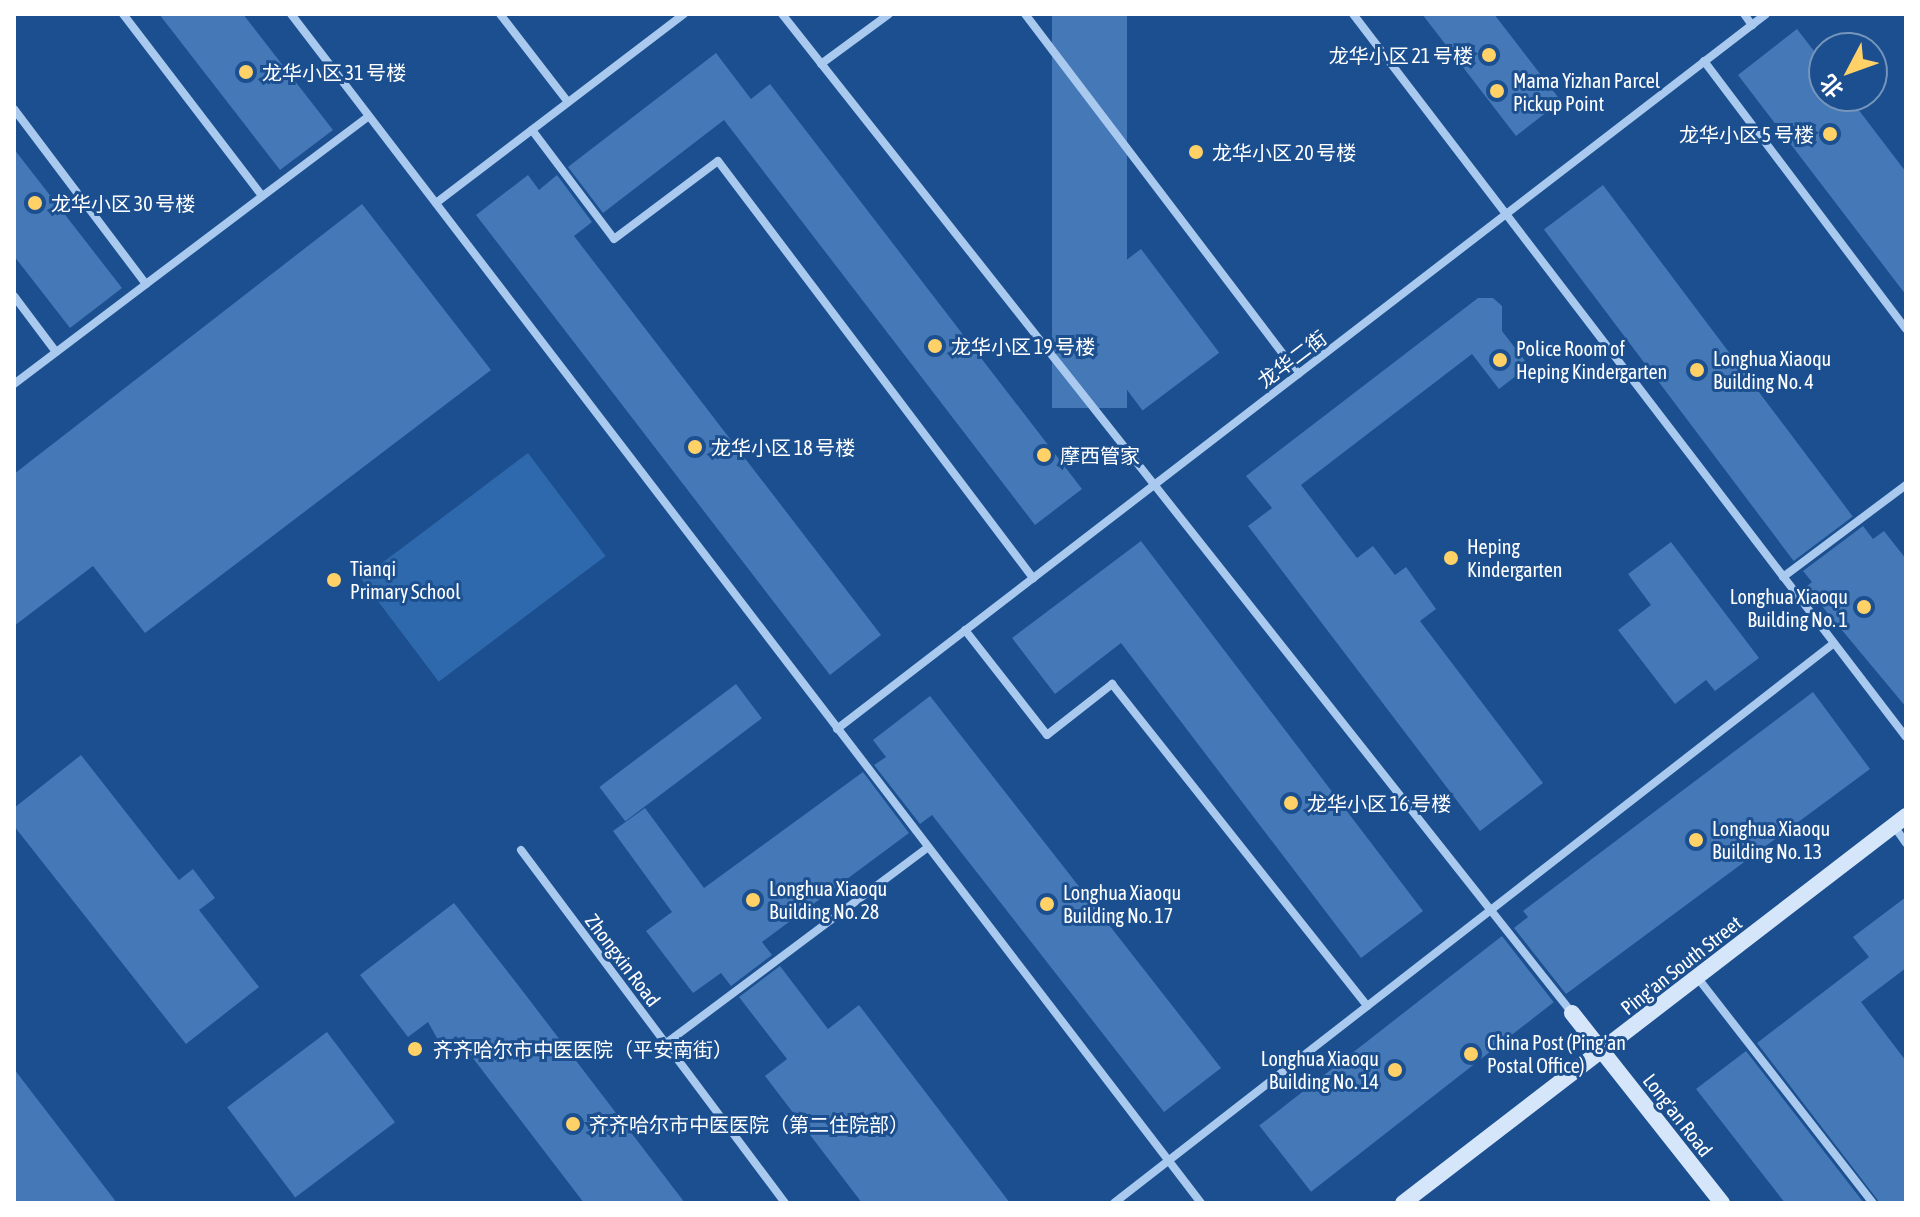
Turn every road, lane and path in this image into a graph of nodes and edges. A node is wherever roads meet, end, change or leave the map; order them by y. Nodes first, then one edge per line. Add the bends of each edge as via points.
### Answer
1 (123, 14) edge
2 (291, 14) edge
3 (500, 14) edge
4 (684, 14) edge
5 (782, 14) edge
6 (889, 14) edge
7 (1025, 14) edge
8 (1353, 14) edge
9 (1744, 14) edge
10 (1766, 14) edge
11 (1752, 25) junction
12 (1704, 61) junction
13 (821, 64) junction
14 (568, 102) junction
15 (14, 109) edge
16 (369, 116) junction
17 (532, 130) junction
18 (262, 196) junction
19 (436, 203) junction
20 (1506, 214) junction
21 (146, 284) junction
22 (14, 296) edge
23 (1906, 329) edge
24 (56, 352) junction
25 (1298, 374) junction
26 (14, 384) edge
27 (1155, 484) junction
28 (1906, 485) edge
29 (1783, 577) junction
30 (1033, 578) junction
31 (965, 630) junction
32 (1834, 643) junction
33 (837, 729) junction
34 (1906, 737) edge
35 (1900, 821) edge
36 (1906, 843) edge
37 (927, 848) junction
38 (521, 850) dead end
39 (1490, 911) junction
40 (1697, 977) junction
41 (1367, 1006) junction
42 (1572, 1013) joint
43 (665, 1044) junction
44 (1602, 1050) junction
45 (1169, 1161) junction
46 (785, 1203) edge
47 (1114, 1203) edge
48 (1201, 1203) edge
49 (1403, 1203) edge
50 (1722, 1203) edge
51 (1873, 1203) edge

1 - 18 street
2 - 16 street
3 - 14 street
4 - 14 street
5 - 13 street
6 - 13 street
7 - 25 street
8 - 20 street
9 - 11 street
10 - 11 street, 龙华二街
11 - 12 street, 龙华二街
12 - 20 street, 龙华二街
12 - 23 street
13 - 27 street
14 - 17 street
15 - 21 street
16 - 18 street
16 - 19 street
17 - 19 street
17 - 30 street via 614,239 718,161
18 - 21 street
19 - 33 street
20 - 25 street, 龙华二街
20 - 29 street
21 - 24 street
22 - 24 street
24 - 26 street
25 - 27 street, 龙华二街
27 - 30 street, 龙华二街
27 - 39 street
28 - 29 street
29 - 32 street
30 - 31 street, 龙华二街
31 - 33 street, 龙华二街
31 - 41 street via 1047,735 1112,684
32 - 34 street
32 - 39 street
33 - 37 street
35 - 36 street
35 - 40 street, Ping'an South Street
37 - 43 street
37 - 45 street
38 - 43 street, Zhongxin Road
39 - 41 street
39 - 42 street
40 - 44 street, Ping'an South Street
40 - 51 street
41 - 45 street
42 - 44 street, Long'an Road
43 - 46 street, Zhongxin Road
44 - 49 street, Ping'an South Street
44 - 50 street, Long'an Road
45 - 47 street
45 - 48 street

